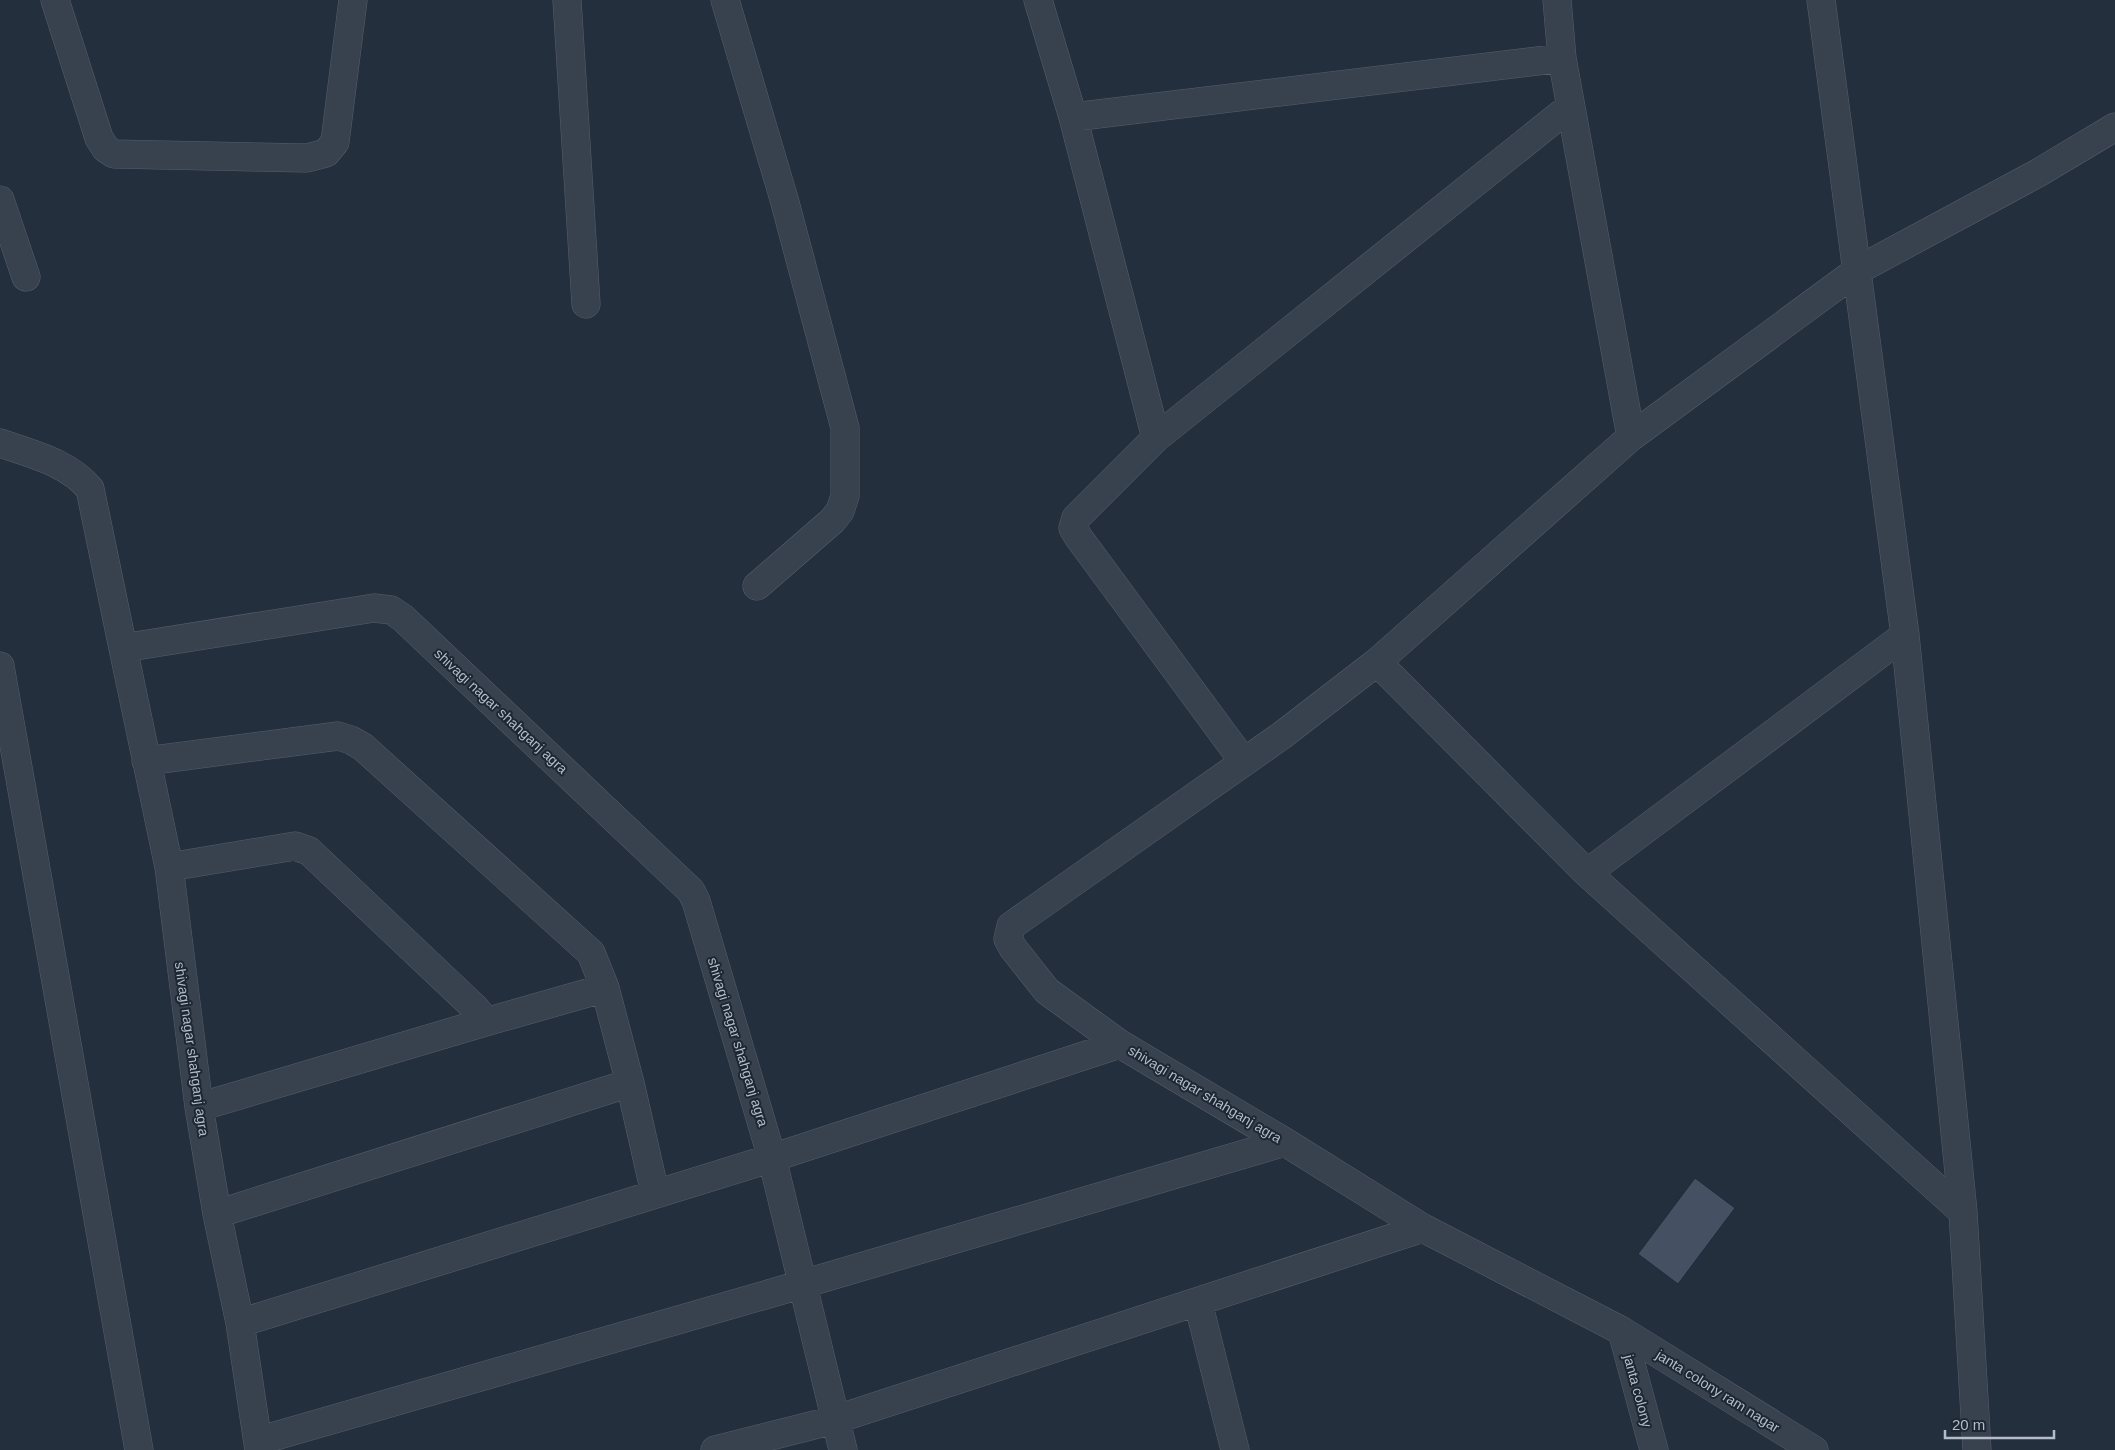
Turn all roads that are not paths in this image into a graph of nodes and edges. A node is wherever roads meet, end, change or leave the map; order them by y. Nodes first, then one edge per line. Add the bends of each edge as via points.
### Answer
1 (55, 0) edge
2 (352, 0) edge
3 (567, 0) edge
4 (725, 0) edge
5 (1038, 0) edge
6 (1557, 0) edge
7 (1821, 0) edge
8 (1562, 58) junction
9 (1571, 106) junction
10 (1073, 117) junction
11 (2115, 128) edge
12 (0, 200) edge
13 (1858, 270) junction
14 (26, 277) dead end
15 (586, 304) dead end
16 (1631, 437) junction
17 (1156, 438) junction
18 (0, 443) edge
19 (757, 586) dead end
20 (1905, 635) junction
21 (123, 648) junction
22 (1377, 662) junction
23 (0, 666) edge
24 (146, 761) junction
25 (1244, 762) junction
26 (169, 867) junction
27 (1587, 874) junction
28 (605, 988) junction
29 (475, 1025) junction
30 (1120, 1044) junction
31 (630, 1083) junction
32 (199, 1107) junction
33 (1285, 1142) junction
34 (772, 1158) junction
35 (655, 1193) junction
36 (1963, 1212) junction
37 (217, 1214) junction
38 (1423, 1228) junction
39 (803, 1284) junction
40 (1198, 1302) junction
41 (240, 1323) junction
42 (1622, 1331) junction
43 (834, 1420) junction
44 (258, 1446) edge
45 (138, 1450) edge
46 (715, 1450) edge
47 (843, 1450) edge
48 (1235, 1450) edge
49 (1654, 1450) edge
50 (1814, 1450) edge
51 (1977, 1450) edge

1 - 2 street via 99,138 106,149 114,154 307,158 326,153 335,142
3 - 15 street
4 - 19 street via 784,199 845,428 845,496 840,511
5 - 10 street
6 - 8 street
7 - 13 street
8 - 9 street
8 - 10 street
9 - 16 street
9 - 17 street
10 - 17 street
11 - 13 street
12 - 14 street
13 - 16 street
13 - 20 street
16 - 22 street
17 - 25 street via 1076,518 1074,528
18 - 21 street, shivagi nagar shahganj agra via 61,465 80,477 90,489
20 - 27 street
20 - 36 street
21 - 24 street, shivagi nagar shahganj agra
21 - 34 street, shivagi nagar shahganj agra via 374,608 391,610 403,618 691,891
22 - 25 street
22 - 27 street
23 - 45 street
24 - 26 street, shivagi nagar shahganj agra
24 - 28 street via 338,736 351,740 364,747 588,950
25 - 30 street via 1011,926 1008,939 1047,991
26 - 29 street via 295,846 310,851 475,1008 480,1014 480,1021
26 - 32 street, shivagi nagar shahganj agra
27 - 36 street
28 - 29 street
28 - 31 street
29 - 32 street
30 - 33 street, shivagi nagar shahganj agra
30 - 34 street, shivagi nagar shahganj agra
31 - 35 street
31 - 37 street
32 - 37 street, shivagi nagar shahganj agra
33 - 38 street, shivagi nagar shahganj agra
33 - 39 street
34 - 35 street
34 - 39 street
35 - 41 street
36 - 51 street
37 - 41 street, shivagi nagar shahganj agra
38 - 40 street
38 - 42 street, shivagi nagar shahganj agra
39 - 43 street
39 - 44 street
40 - 43 street
40 - 48 street
41 - 44 street, shivagi nagar shahganj agra
42 - 49 street, janta colony
42 - 50 street, janta colony ram nagar
43 - 46 street
43 - 47 street

